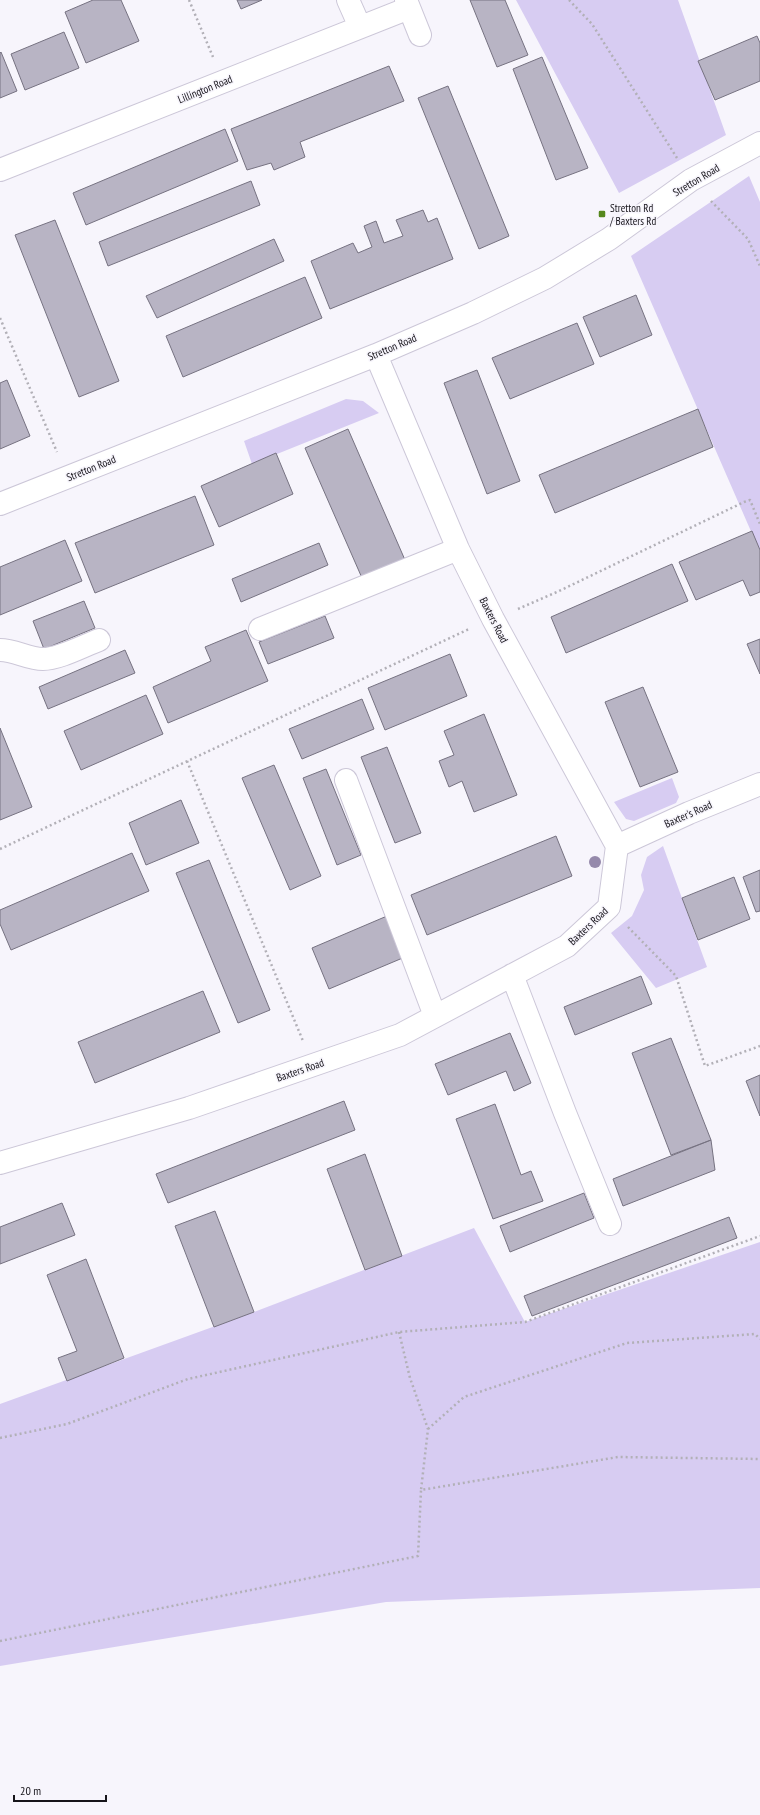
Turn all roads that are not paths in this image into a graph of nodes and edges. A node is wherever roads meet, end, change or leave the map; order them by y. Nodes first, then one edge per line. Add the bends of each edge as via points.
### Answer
1 (348, 0) edge
2 (407, 4) edge
3 (360, 27) junction
4 (420, 35) dead end
5 (760, 143) edge
6 (0, 170) edge
7 (376, 355) junction
8 (0, 504) edge
9 (458, 549) junction
10 (260, 628) dead end
11 (99, 640) dead end
12 (0, 650) edge
13 (346, 780) dead end
14 (760, 784) edge
15 (617, 846) junction
16 (512, 975) junction
17 (435, 1016) junction
18 (0, 1163) edge
19 (610, 1224) dead end

1 - 3 street
2 - 3 street, Lillington Road
2 - 4 street, Lillington Road
3 - 6 street, Lillington Road
5 - 7 street, Stretton Road via 691,180 609,239 545,278
7 - 8 street, Stretton Road
7 - 9 street, Baxters Road
9 - 10 street
9 - 15 street, Baxters Road via 493,619
11 - 12 street via 52,658 42,659
13 - 17 street
14 - 15 street, Baxter's Road
15 - 16 street, Baxters Road via 609,907 567,946
16 - 17 street, Baxters Road
16 - 19 street
17 - 18 street, Baxters Road via 400,1035 189,1108

